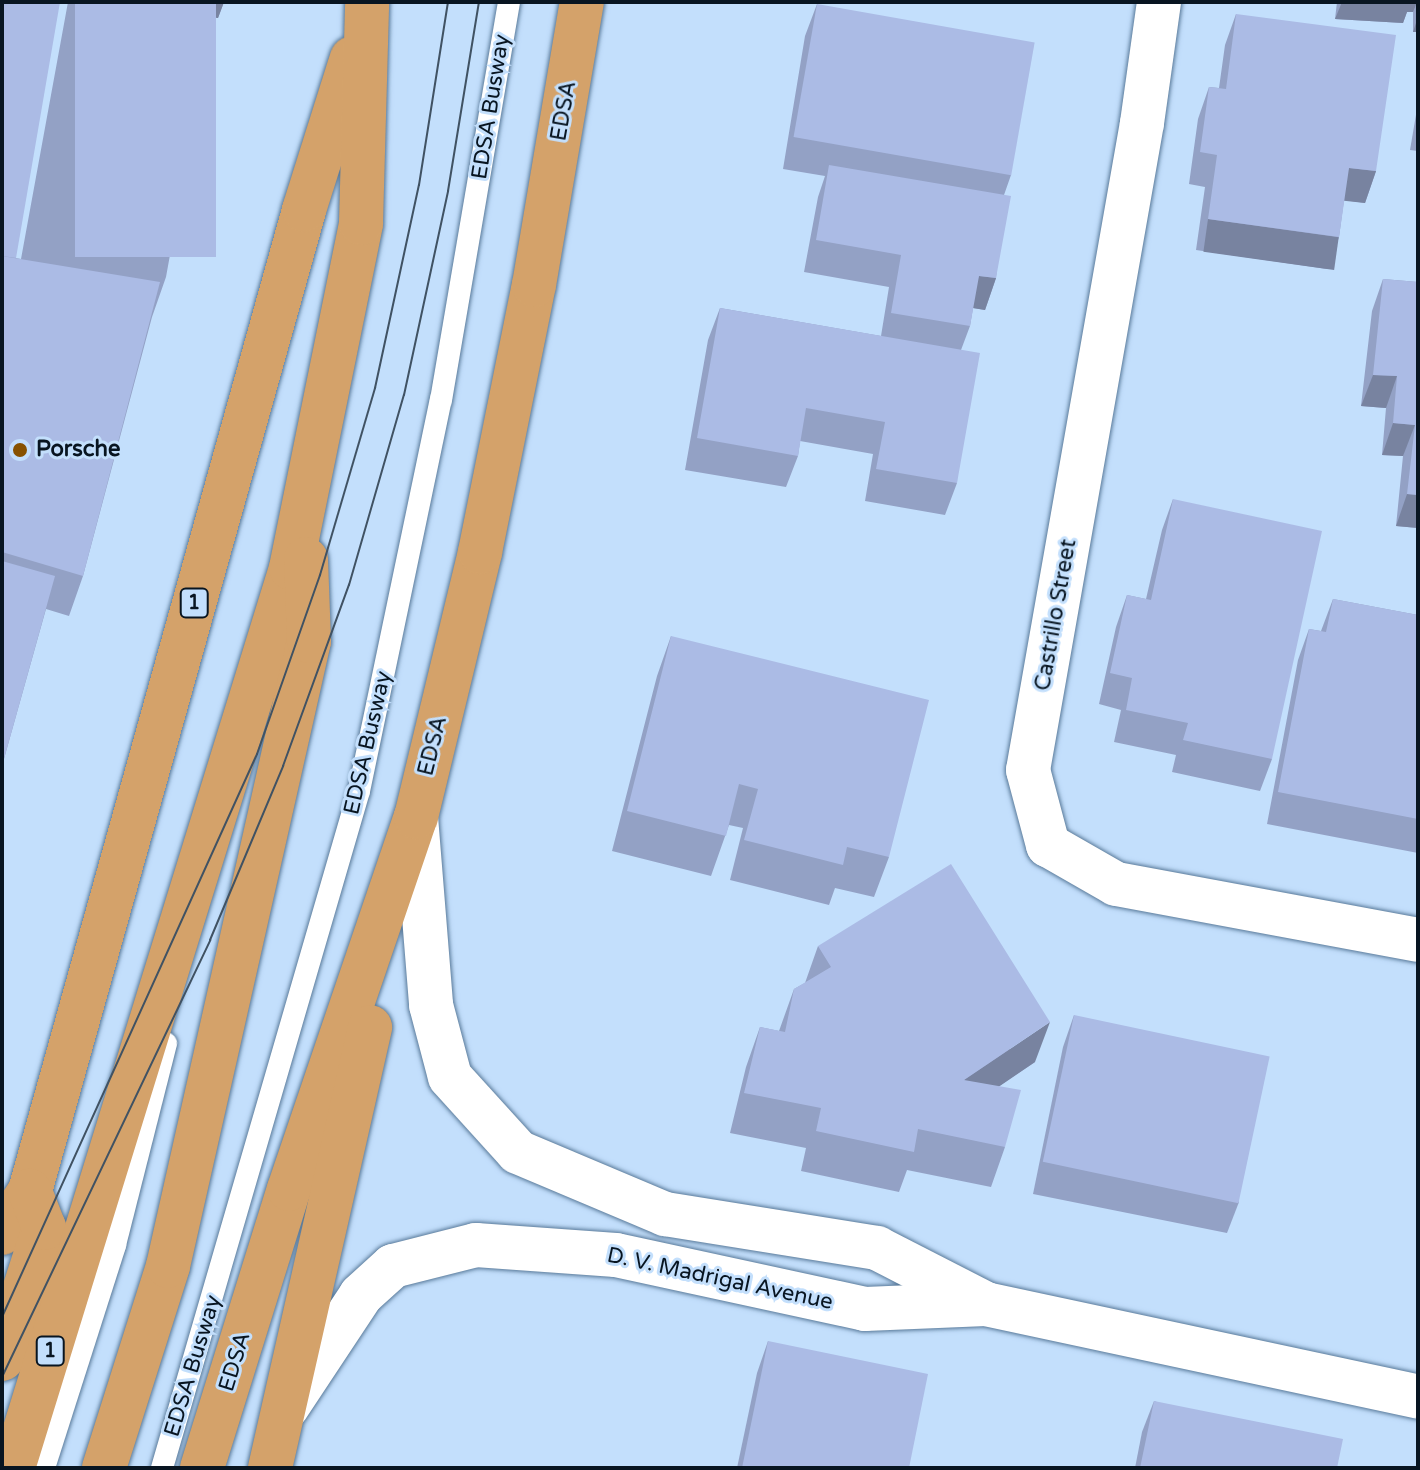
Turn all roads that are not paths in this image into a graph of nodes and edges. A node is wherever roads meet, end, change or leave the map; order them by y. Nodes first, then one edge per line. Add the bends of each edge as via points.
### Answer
1 (509, 2) edge
2 (582, 2) edge
3 (1159, 2) edge
4 (367, 7) edge
5 (304, 509) junction
6 (416, 817) junction
7 (1418, 940) edge
8 (30, 1191) junction
9 (2, 1233) edge
10 (101, 1240) junction
11 (986, 1304) junction
12 (2, 1359) edge
13 (1418, 1397) edge
14 (287, 1407) junction
15 (13, 1468) edge
16 (44, 1468) edge
17 (104, 1468) edge
18 (162, 1468) edge
19 (202, 1468) edge
20 (270, 1468) edge

1 - 18 lane, EDSA Busway via 441,400 359,791
2 - 6 highway, EDSA via 516,374
3 - 7 street, Castrillo Street via 1140,138 1028,770 1048,845 1116,884
4 - 5 highway, 1 via 361,223
4 - 8 highway, 1 via 304,210
5 - 10 highway, 1
5 - 17 highway via 309,641 168,1266
6 - 11 street, D. V. Madrigal Avenue via 431,1005 450,1077 518,1152 665,1214 877,1248
6 - 14 highway
6 - 19 highway, EDSA via 289,1189
8 - 9 highway, 1
8 - 12 highway, 1 via 44,1228
10 - 15 highway, 1
10 - 16 lane
11 - 13 street, D. V. Madrigal Avenue
11 - 14 street, D. V. Madrigal Avenue via 865,1309 616,1255 476,1245 393,1266 361,1295
14 - 20 highway

